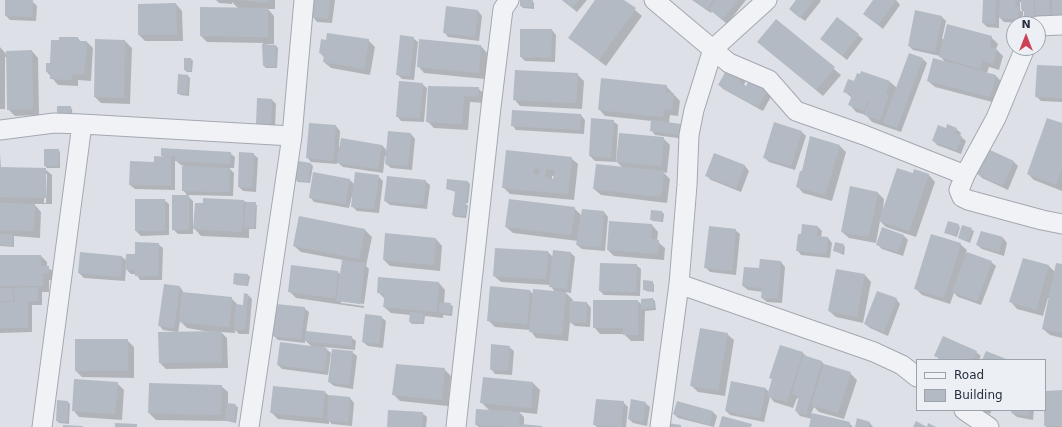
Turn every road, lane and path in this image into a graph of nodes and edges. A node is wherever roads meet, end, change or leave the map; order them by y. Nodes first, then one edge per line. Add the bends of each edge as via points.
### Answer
1 (304, 0) edge
2 (509, 0) edge
3 (654, 0) edge
4 (766, 0) edge
5 (1062, 25) edge
6 (1046, 26) edge
7 (713, 49) junction
8 (1022, 56) edge
9 (82, 124) junction
10 (0, 130) edge
11 (292, 136) junction
12 (965, 175) junction
13 (1062, 224) edge
14 (679, 284) junction
15 (916, 375) edge
16 (965, 411) edge
17 (42, 427) edge
18 (248, 427) edge
19 (456, 427) edge
20 (660, 427) edge
21 (989, 427) edge

1 - 11 street
2 - 19 street via 503,9
3 - 7 street
4 - 7 street
5 - 6 street
7 - 12 street via 729,63 769,80 796,112 864,135
7 - 14 street via 689,135
8 - 12 street via 996,118
9 - 10 street via 54,123
9 - 11 street
9 - 17 street
11 - 18 street
12 - 13 street via 959,190 968,200
14 - 15 street via 867,349 902,365
14 - 20 street
16 - 21 street

